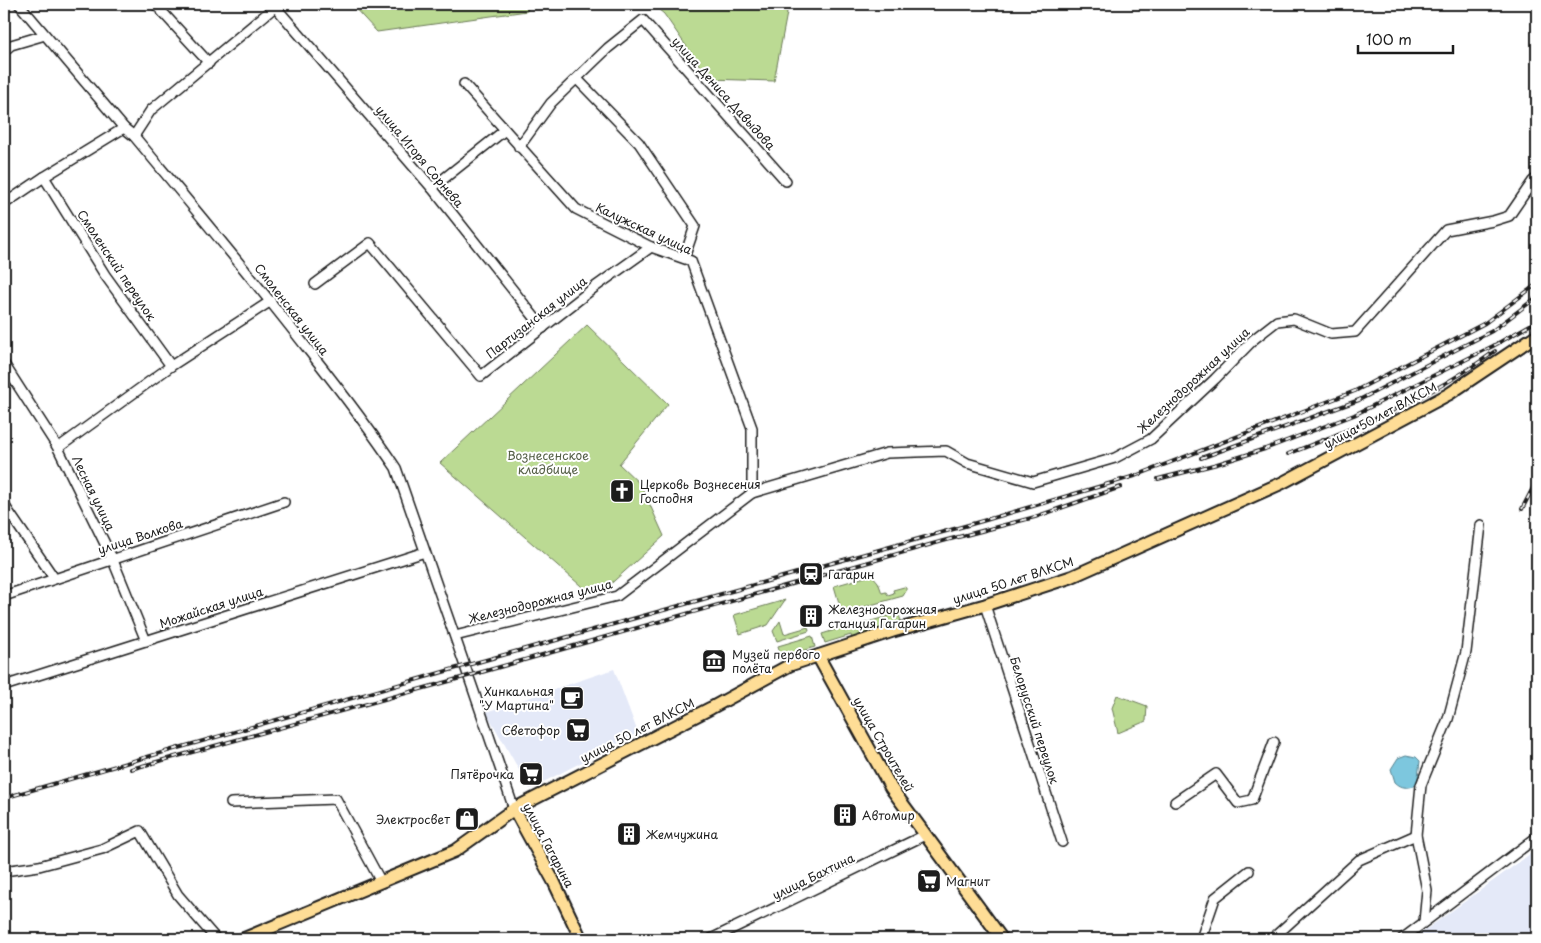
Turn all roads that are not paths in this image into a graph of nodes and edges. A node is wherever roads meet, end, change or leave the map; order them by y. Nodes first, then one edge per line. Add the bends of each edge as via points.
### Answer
1 (19, 4) edge
2 (155, 4) edge
3 (274, 5) edge
4 (45, 35) junction
5 (4, 51) edge
6 (209, 63) junction
7 (577, 79) junction
8 (464, 84) dead end
9 (124, 128) junction
10 (505, 130) junction
11 (134, 136) junction
12 (519, 147) junction
13 (44, 177) junction
14 (1537, 178) edge
15 (786, 181) dead end
16 (432, 188) junction
17 (5, 200) edge
18 (651, 247) junction
19 (684, 258) junction
20 (315, 284) dead end
21 (271, 301) junction
22 (544, 328) junction
23 (1537, 335) edge
24 (4, 364) edge
25 (171, 366) junction
26 (58, 448) junction
27 (752, 492) junction
28 (284, 502) dead end
29 (4, 505) edge
30 (1481, 525) dead end
31 (425, 552) junction
32 (112, 558) junction
33 (54, 578) junction
34 (4, 596) edge
35 (985, 605) junction
36 (455, 636) junction
37 (146, 641) junction
38 (818, 656) junction
39 (468, 676) joint
40 (4, 686) edge
41 (1274, 742) dead end
42 (1175, 802) dead end
43 (231, 803) dead end
44 (514, 809) junction
45 (925, 835) junction
46 (1416, 835) junction
47 (1537, 837) edge
48 (1062, 842) dead end
49 (4, 871) edge
50 (1249, 871) dead end
51 (381, 882) junction
52 (1424, 922) junction
53 (216, 939) edge
54 (243, 939) edge
55 (581, 939) edge
56 (711, 939) edge
57 (1002, 939) edge
58 (1201, 939) edge
59 (1272, 939) edge
60 (1402, 939) edge

1 - 4 street, Смоленская улица
2 - 6 street
3 - 6 street
3 - 16 street, улица Игоря Сорнева
4 - 5 street via 11,45
4 - 9 street, Смоленская улица
6 - 11 street via 150,110
7 - 12 street via 551,103
7 - 15 street, улица Дениса Давыдова via 643,20
7 - 19 street via 639,143 695,226
8 - 10 street, Калужская улица
9 - 11 street, Смоленская улица
9 - 13 street
10 - 12 street, Калужская улица
10 - 16 street
11 - 21 street, Смоленская улица
12 - 18 street, Калужская улица via 576,210
13 - 17 street
13 - 25 street, Смоленский переулок via 105,275
14 - 27 street, Железнодорожная улица via 1509,216 1446,230 1355,332 1331,334 1294,319 1277,321 1254,339 1151,439 1115,458 1033,482 967,463 946,452 887,453
16 - 22 street, улица Игоря Сорнева
18 - 19 street, Калужская улица
18 - 22 street, Партизанская улица
19 - 27 street, Калужская улица via 691,261 752,428
20 - 22 street, Партизанская улица via 370,242 481,376
21 - 25 street
21 - 31 street, Смоленская улица via 396,468
23 - 35 main road, улица 50 лет ВЛКСМ via 1450,394 1282,483 1071,577
24 - 26 street, Лесная улица
25 - 26 street
26 - 32 street, Лесная улица
27 - 36 street, Железнодорожная улица via 617,596
28 - 32 street, улица Волкова
29 - 33 street
30 - 46 street via 1466,652 1448,719 1421,786
31 - 36 street, Смоленская улица
31 - 37 street, Можайская улица
32 - 33 street, улица Волкова
32 - 37 street, Лесная улица
33 - 34 street, улица Волкова
35 - 38 main road, улица 50 лет ВЛКСМ
35 - 48 street, Белорусский переулок
36 - 39 street, Смоленская улица
37 - 40 street, Можайская улица
38 - 44 main road, улица 50 лет ВЛКСМ via 790,665
38 - 45 main road, улица Строителей via 891,788
39 - 44 street, улица Гагарина
41 - 42 street via 1252,800 1238,803 1216,774
43 - 51 street via 336,799
44 - 51 main road, улица 50 лет ВЛКСМ via 455,851
44 - 55 main road, улица Гагарина
45 - 56 street, улица Бахтина
45 - 57 main road, улица Строителей
46 - 52 street via 1426,890
46 - 59 street via 1359,860
47 - 52 street
49 - 53 street via 39,866 102,849 140,831 178,895
50 - 58 street via 1215,898
51 - 54 main road, улица 50 лет ВЛКСМ
52 - 60 street

